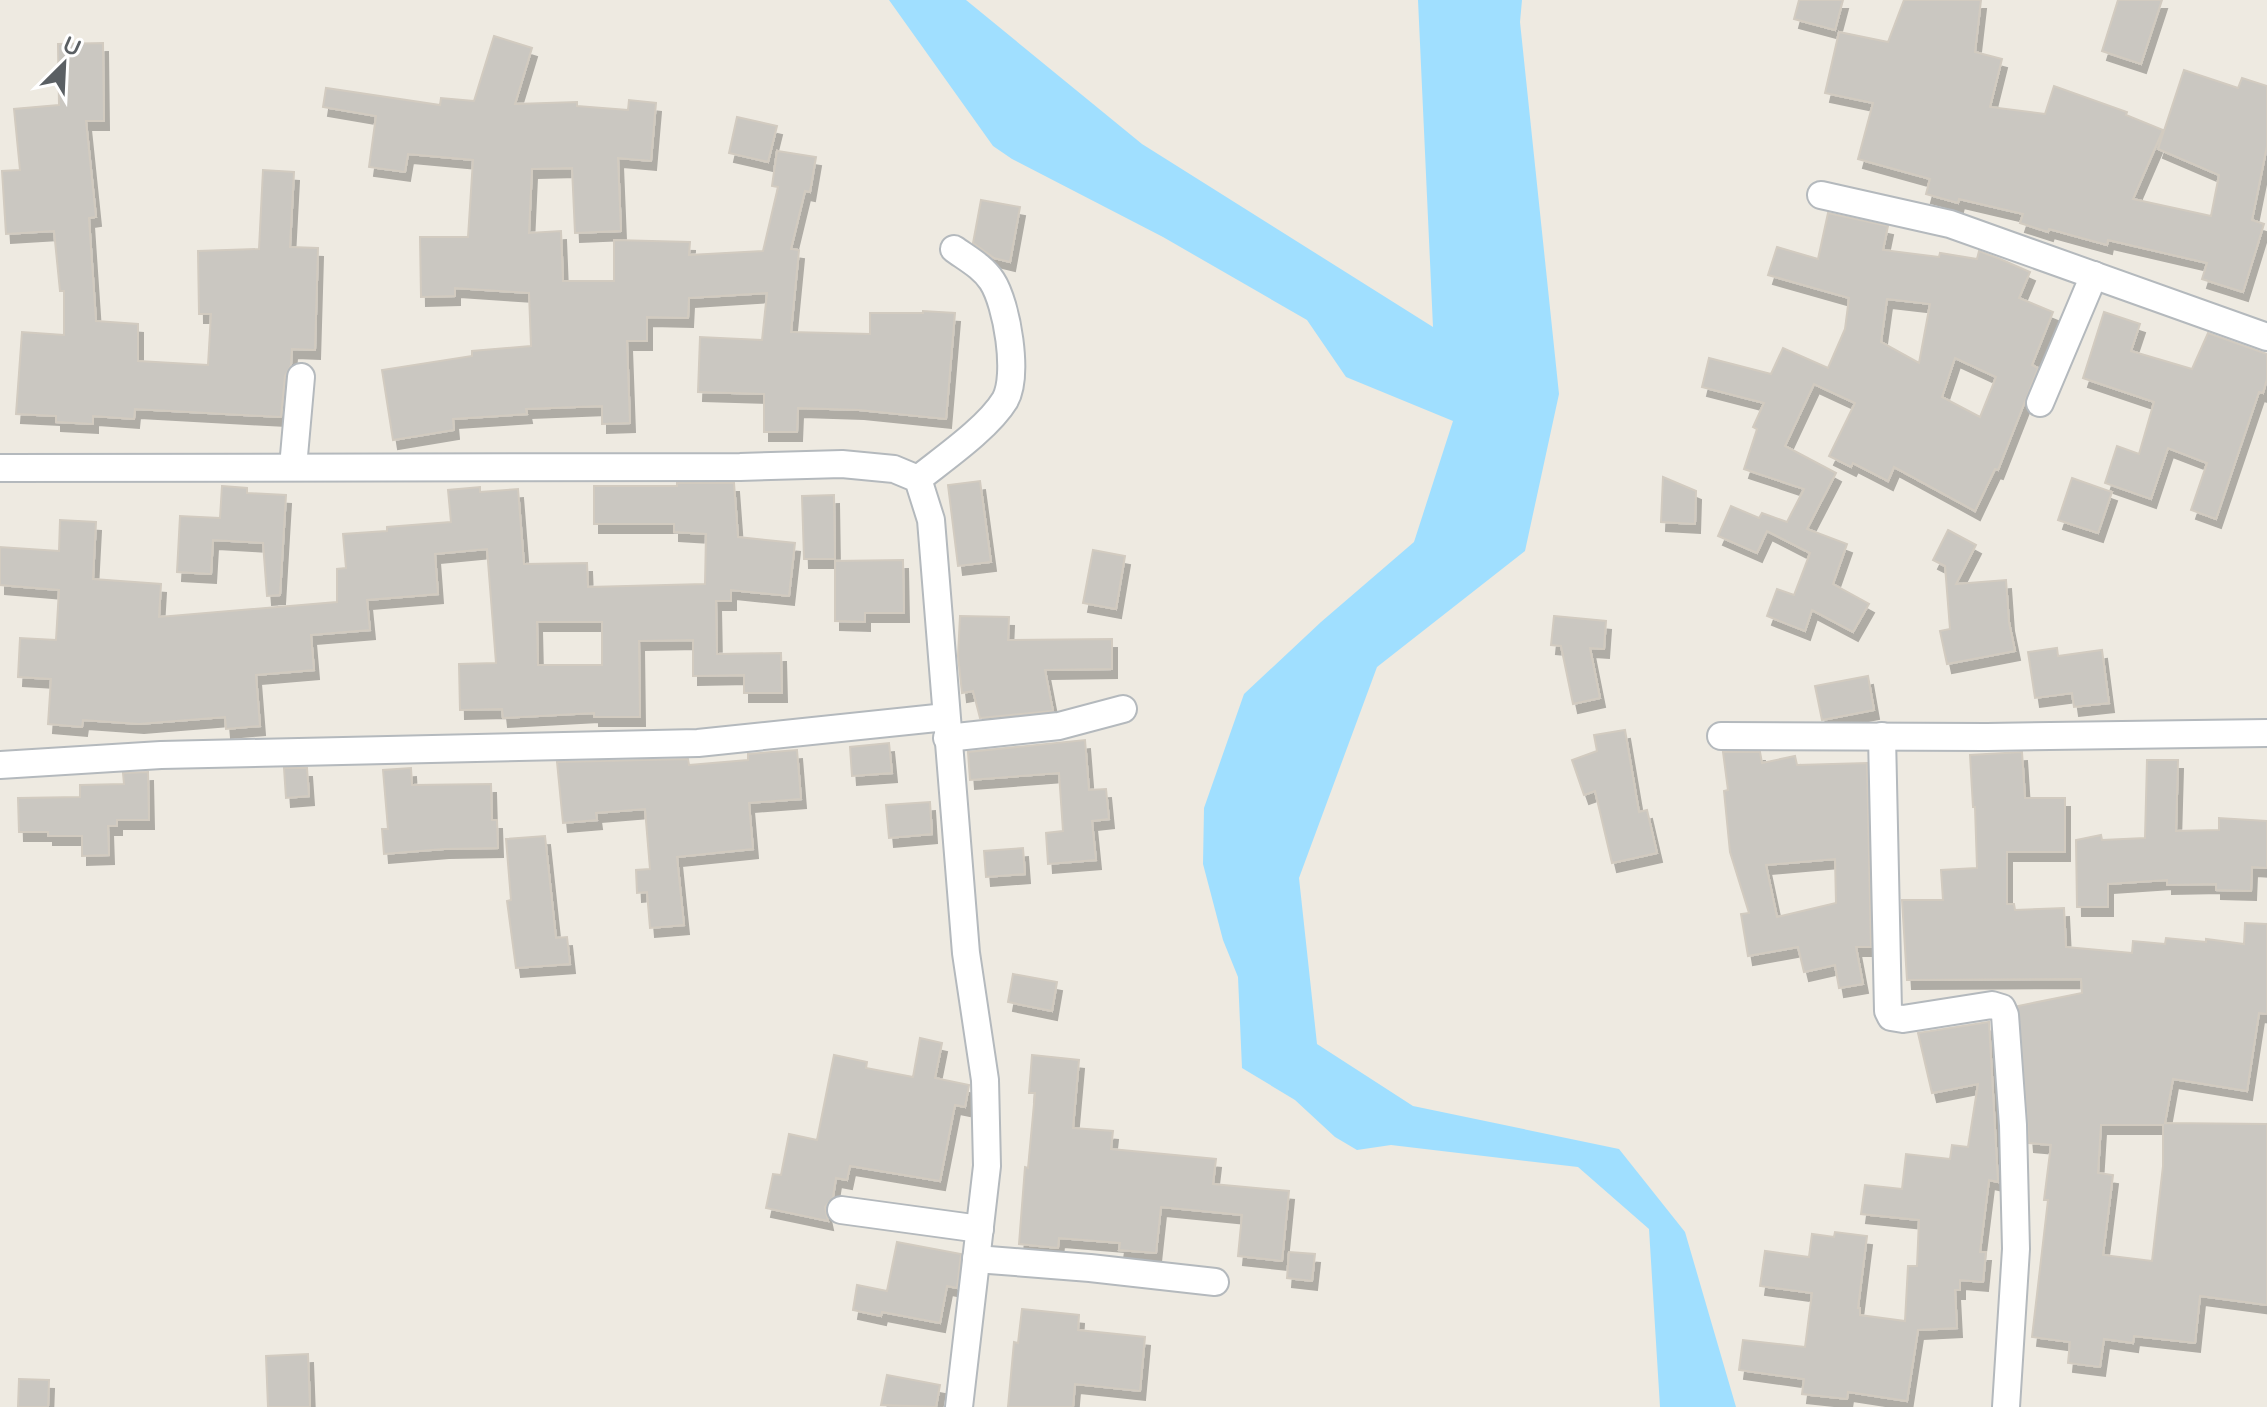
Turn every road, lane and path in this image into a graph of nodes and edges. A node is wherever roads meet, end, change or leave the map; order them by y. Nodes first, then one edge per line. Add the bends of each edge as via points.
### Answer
1 (1821, 195) dead end
2 (954, 249) dead end
3 (2094, 275) junction
4 (2267, 337) edge
5 (301, 377) dead end
6 (2040, 403) dead end
7 (293, 467) junction
8 (0, 468) edge
9 (918, 479) junction
10 (1123, 709) dead end
11 (946, 727) junction
12 (2267, 733) edge
13 (1721, 736) dead end
14 (1882, 736) junction
15 (0, 765) edge
16 (841, 1210) dead end
17 (980, 1229) junction
18 (976, 1259) junction
19 (1215, 1282) dead end
20 (959, 1407) edge
21 (2006, 1407) edge

1 - 3 street via 1950,224
2 - 9 street via 984,272 1000,295 1013,368 1005,401
3 - 4 street
3 - 6 street
5 - 7 street
7 - 8 street
7 - 9 street via 842,464 894,469
9 - 11 street via 931,520
10 - 11 street via 1059,726
11 - 15 street via 698,743 161,755
11 - 17 street via 965,940 985,1080 987,1166
12 - 14 street
13 - 14 street
14 - 21 street via 1888,1011 1903,1019 1992,1005 2005,1015 2016,1249
16 - 17 street
17 - 18 street
18 - 19 street
18 - 20 street

